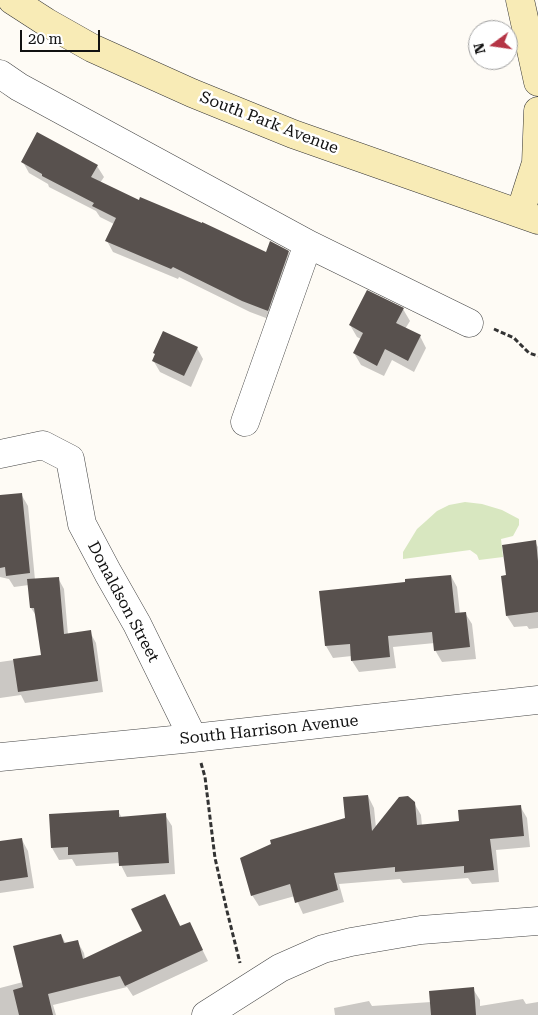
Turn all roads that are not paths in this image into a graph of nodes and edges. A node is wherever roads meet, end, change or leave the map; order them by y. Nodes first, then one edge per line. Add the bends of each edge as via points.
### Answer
1 (12, 0) edge
2 (520, 0) edge
3 (0, 74) edge
4 (538, 82) edge
5 (538, 111) edge
6 (529, 217) edge
7 (308, 244) junction
8 (469, 323) road end
9 (245, 422) dead end
10 (0, 454) edge
11 (538, 700) edge
12 (193, 738) junction
13 (0, 757) edge
14 (538, 921) edge
15 (206, 1015) edge

1 - 6 street, South Park Avenue via 92,48 192,93 292,134
2 - 4 street
3 - 7 street
5 - 6 street
7 - 8 street
7 - 9 street
10 - 12 street, Donaldson Street via 43,445 70,459 82,524 137,624
11 - 12 street, South Harrison Avenue
12 - 13 street, South Harrison Avenue
14 - 15 street via 421,930 323,948 280,968

